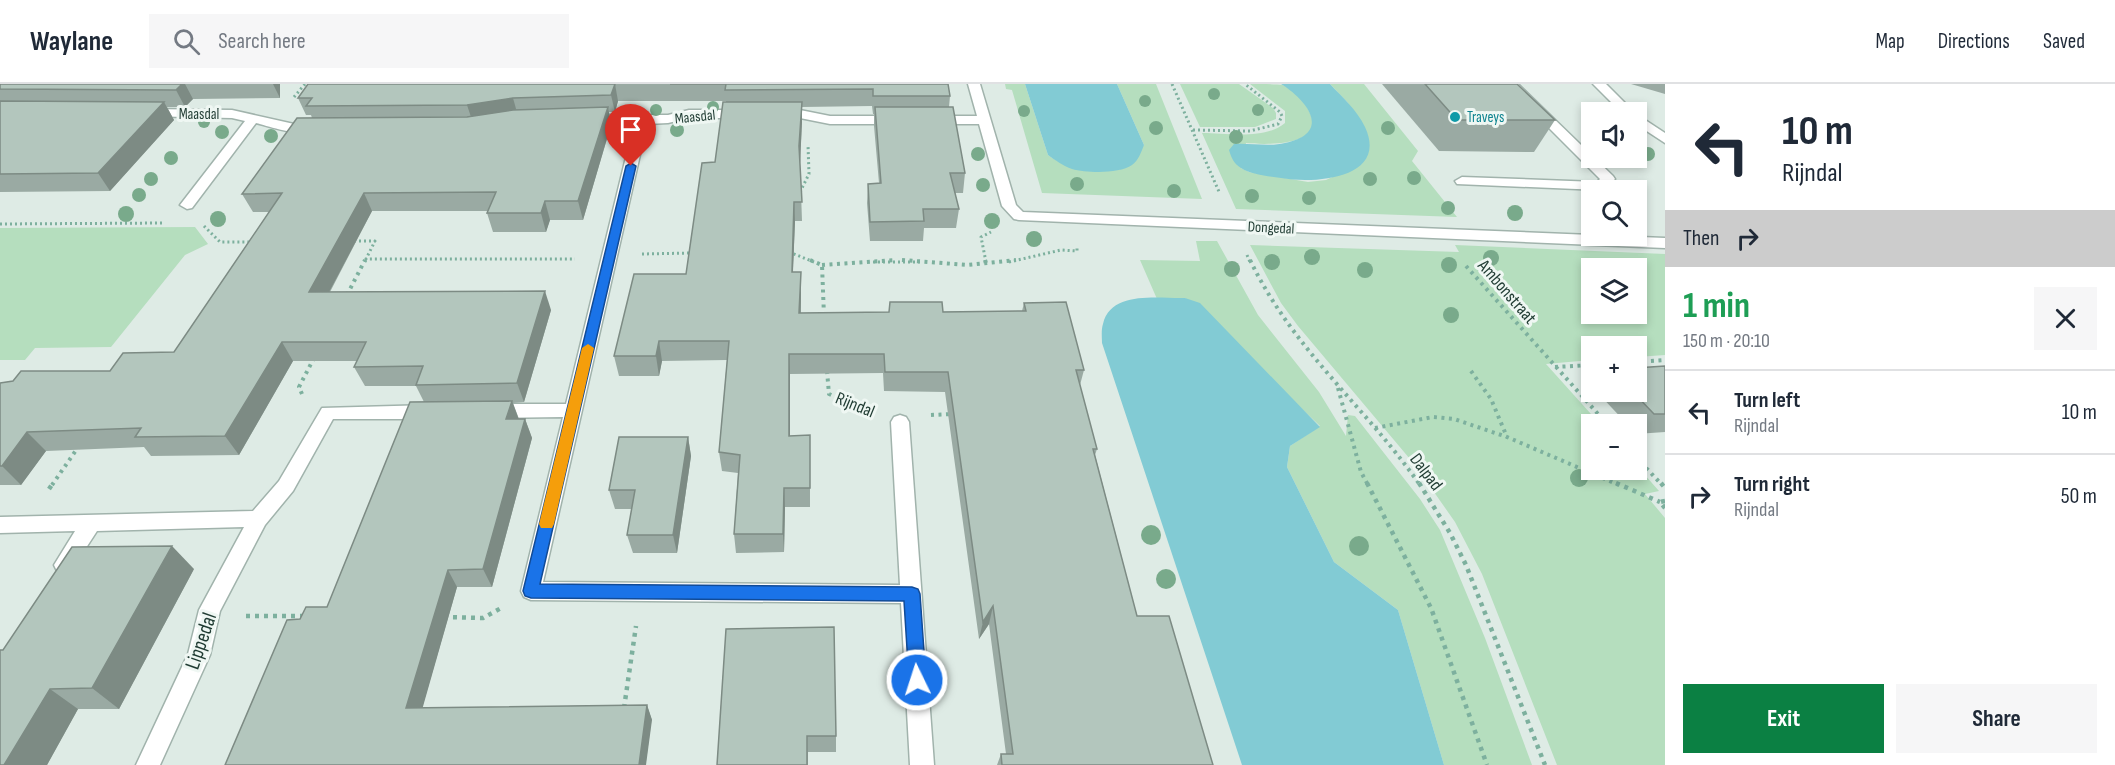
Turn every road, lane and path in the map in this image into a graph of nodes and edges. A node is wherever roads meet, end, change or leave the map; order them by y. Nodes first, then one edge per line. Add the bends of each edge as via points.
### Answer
1 (974, 84) edge
2 (1172, 84) edge
3 (1245, 84) edge
4 (1511, 84) edge
5 (1599, 84) edge
6 (1618, 102) edge
7 (132, 113) edge
8 (813, 117) junction
9 (255, 118) junction
10 (572, 119) edge
11 (641, 120) junction
12 (985, 120) junction
13 (1647, 126) edge
14 (326, 129) edge
15 (1193, 130) junction
16 (1665, 139) edge
17 (1462, 181) dead end
18 (800, 193) edge
19 (187, 205) dead end
20 (1074, 220) junction
21 (165, 223) dead end
22 (0, 224) edge
23 (196, 224) dead end
24 (1233, 226) junction
25 (1439, 235) junction
26 (351, 241) edge
27 (256, 242) edge
28 (791, 242) edge
29 (1665, 243) edge
30 (779, 252) edge
31 (790, 252) junction
32 (697, 253) edge
33 (610, 257) junction
34 (366, 259) junction
35 (822, 265) junction
36 (345, 298) edge
37 (825, 324) edge
38 (314, 357) edge
39 (827, 359) edge
40 (1665, 360) edge
41 (1647, 361) edge
42 (1581, 365) edge
43 (1554, 367) junction
44 (1471, 371) dead end
45 (1337, 385) junction
46 (573, 410) junction
47 (479, 411) edge
48 (444, 412) edge
49 (328, 413) junction
50 (958, 414) edge
51 (1598, 414) edge
52 (900, 422) junction
53 (1375, 428) junction
54 (1507, 438) junction
55 (84, 440) edge
56 (1647, 469) edge
57 (1665, 488) edge
58 (1662, 501) edge
59 (1665, 508) edge
60 (258, 519) junction
61 (91, 524) junction
62 (0, 525) edge
63 (24, 525) junction
64 (52, 583) edge
65 (531, 591) junction
66 (641, 592) junction
67 (912, 594) junction
68 (209, 615) junction
69 (316, 616) edge
70 (435, 617) edge
71 (622, 719) edge
72 (148, 765) edge
73 (922, 765) edge
74 (1487, 765) edge
75 (1545, 765) edge

1 - 12 street, Dongedal
2 - 15 path, Dalpad
3 - 15 path via 1280,112 1278,124 1250,130
4 - 17 street via 1608,179 1600,186
5 - 6 street
7 - 9 street, Maasdal via 232,114
8 - 11 street, Maasdal via 689,114
8 - 12 street, Maasdal
8 - 18 path via 808,141 809,174
9 - 14 street, Maasdal via 303,130
9 - 19 street, Maasdal
10 - 11 street, Maasdal
11 - 33 street
12 - 20 street, Dongedal via 1009,206 1019,216
13 - 16 street
15 - 24 path, Dalpad
20 - 24 street, Dongedal
20 - 35 path via 1077,251 1061,250 1003,263 968,265 899,260
21 - 22 path
23 - 27 path via 203,225 220,242
24 - 25 street, Dongedal
24 - 45 path, Dalpad via 1270,299
25 - 29 street, Dongedal
25 - 43 path, Ambonstraat
26 - 34 path via 375,241
28 - 31 path
30 - 31 path
31 - 35 path
32 - 33 path
33 - 34 path
33 - 46 street
34 - 36 path
35 - 37 path
38 - 49 path via 299,387 302,394
39 - 52 path, Rijndal via 829,394
40 - 41 path
42 - 43 path
43 - 51 path, Ambonstraat
44 - 54 path via 1491,399
45 - 53 path, Dalpad
45 - 74 path via 1361,472 1431,608
46 - 47 street
46 - 65 street
48 - 49 street
49 - 60 street, Lippedal via 286,486
50 - 52 path via 934,414
52 - 67 street
53 - 54 path via 1432,417 1454,419
53 - 75 path, Dalpad via 1448,527
54 - 58 path
55 - 63 path
56 - 57 path
58 - 59 path
60 - 61 street
60 - 68 street, Lippedal
61 - 63 street
61 - 64 street
62 - 63 street
65 - 66 street
65 - 70 path via 483,618
66 - 67 street
66 - 71 path
67 - 73 street
68 - 69 path
68 - 72 street, Lippedal via 199,656

